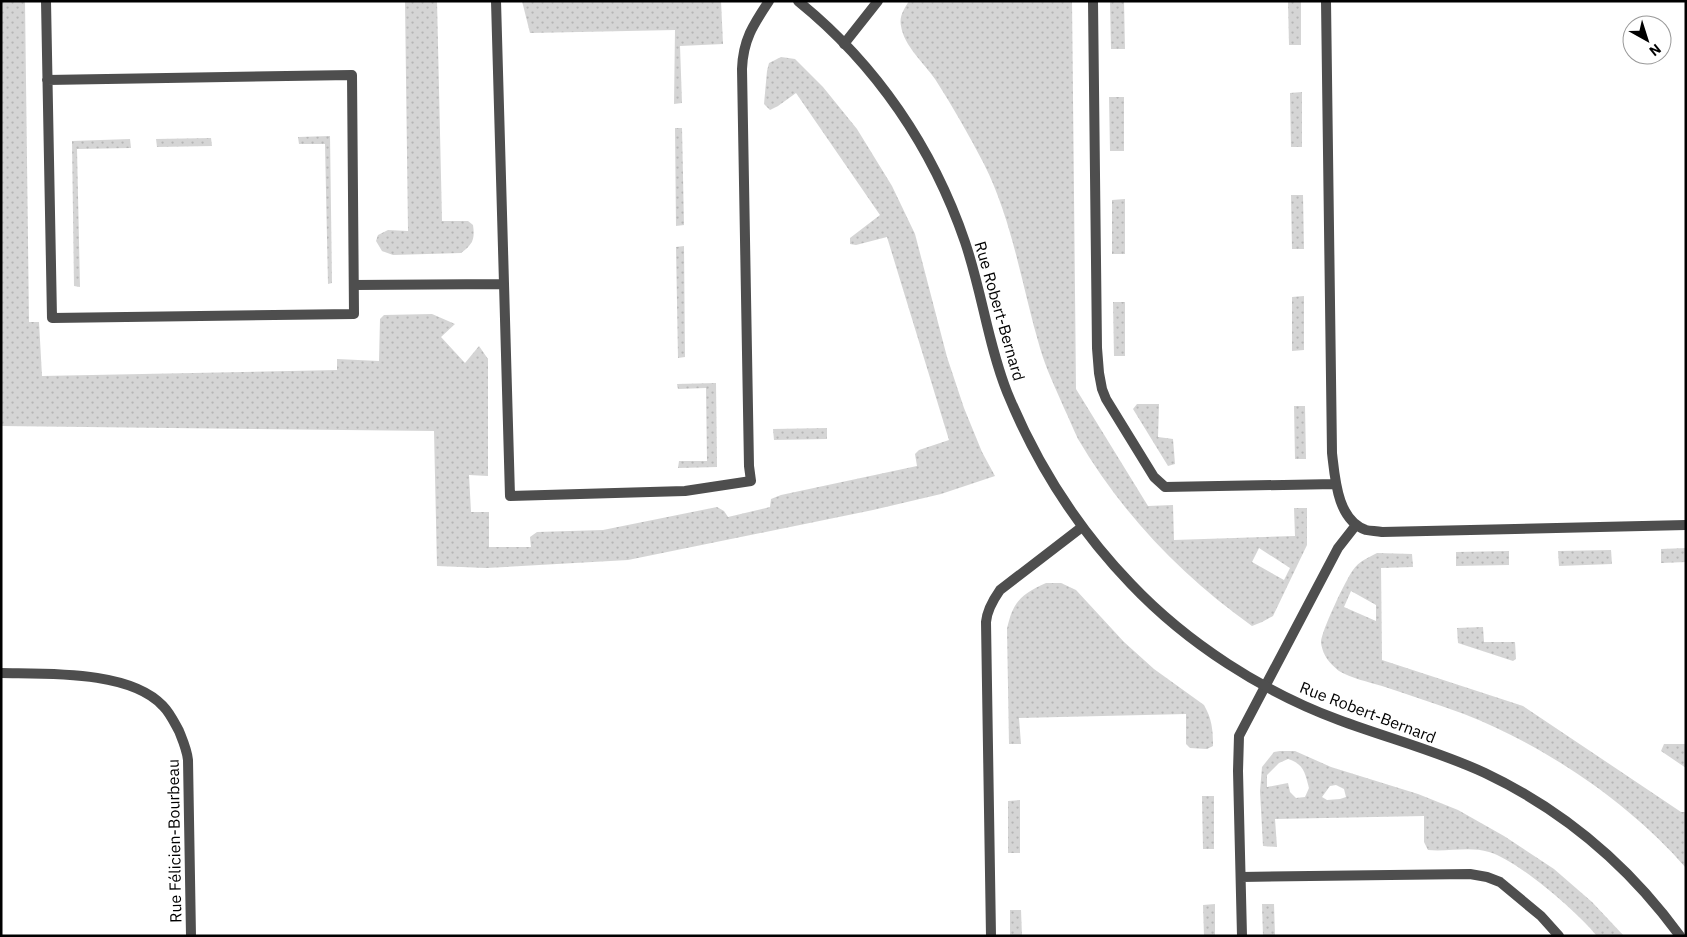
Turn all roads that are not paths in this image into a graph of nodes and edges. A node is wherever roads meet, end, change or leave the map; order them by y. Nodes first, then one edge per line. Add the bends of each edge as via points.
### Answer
1 (46, 1) edge
2 (496, 1) edge
3 (769, 1) edge
4 (798, 1) edge
5 (878, 1) edge
6 (1093, 1) edge
7 (1326, 1) edge
8 (844, 44) junction
9 (47, 80) junction
10 (504, 284) junction
11 (354, 285) junction
12 (1336, 484) junction
13 (1356, 525) junction
14 (1686, 525) edge
15 (1082, 527) junction
16 (1, 673) edge
17 (1265, 685) junction
18 (1241, 877) junction
19 (191, 936) edge
20 (991, 936) edge
21 (1242, 936) edge
22 (1559, 936) edge
23 (1680, 936) edge

1 - 9 street
2 - 10 street
3 - 10 street via 744,44 742,69 751,481 685,492 510,496
4 - 8 street, Rue Robert-Bernard
5 - 8 street
6 - 12 street via 1097,348 1100,380 1106,399 1154,477 1165,487
7 - 12 street via 1332,453
8 - 15 street, Rue Robert-Bernard via 899,110 936,172 966,244 1006,391 1043,467
9 - 11 street via 352,75
9 - 11 street via 52,318 354,314
10 - 11 street
12 - 13 street via 1345,512
13 - 14 street via 1382,532
13 - 17 street via 1338,548
15 - 17 street, Rue Robert-Bernard via 1159,611 1196,642
15 - 20 street via 1000,590 987,614
16 - 19 street, Rue Félicien-Bourbeau via 94,677 144,692 168,712 187,750
17 - 18 street via 1239,736
17 - 23 street, Rue Robert-Bernard via 1336,719 1454,760 1519,790 1567,821 1612,859 1664,914
18 - 21 street
18 - 22 street via 1460,874 1487,877 1500,882 1541,916

